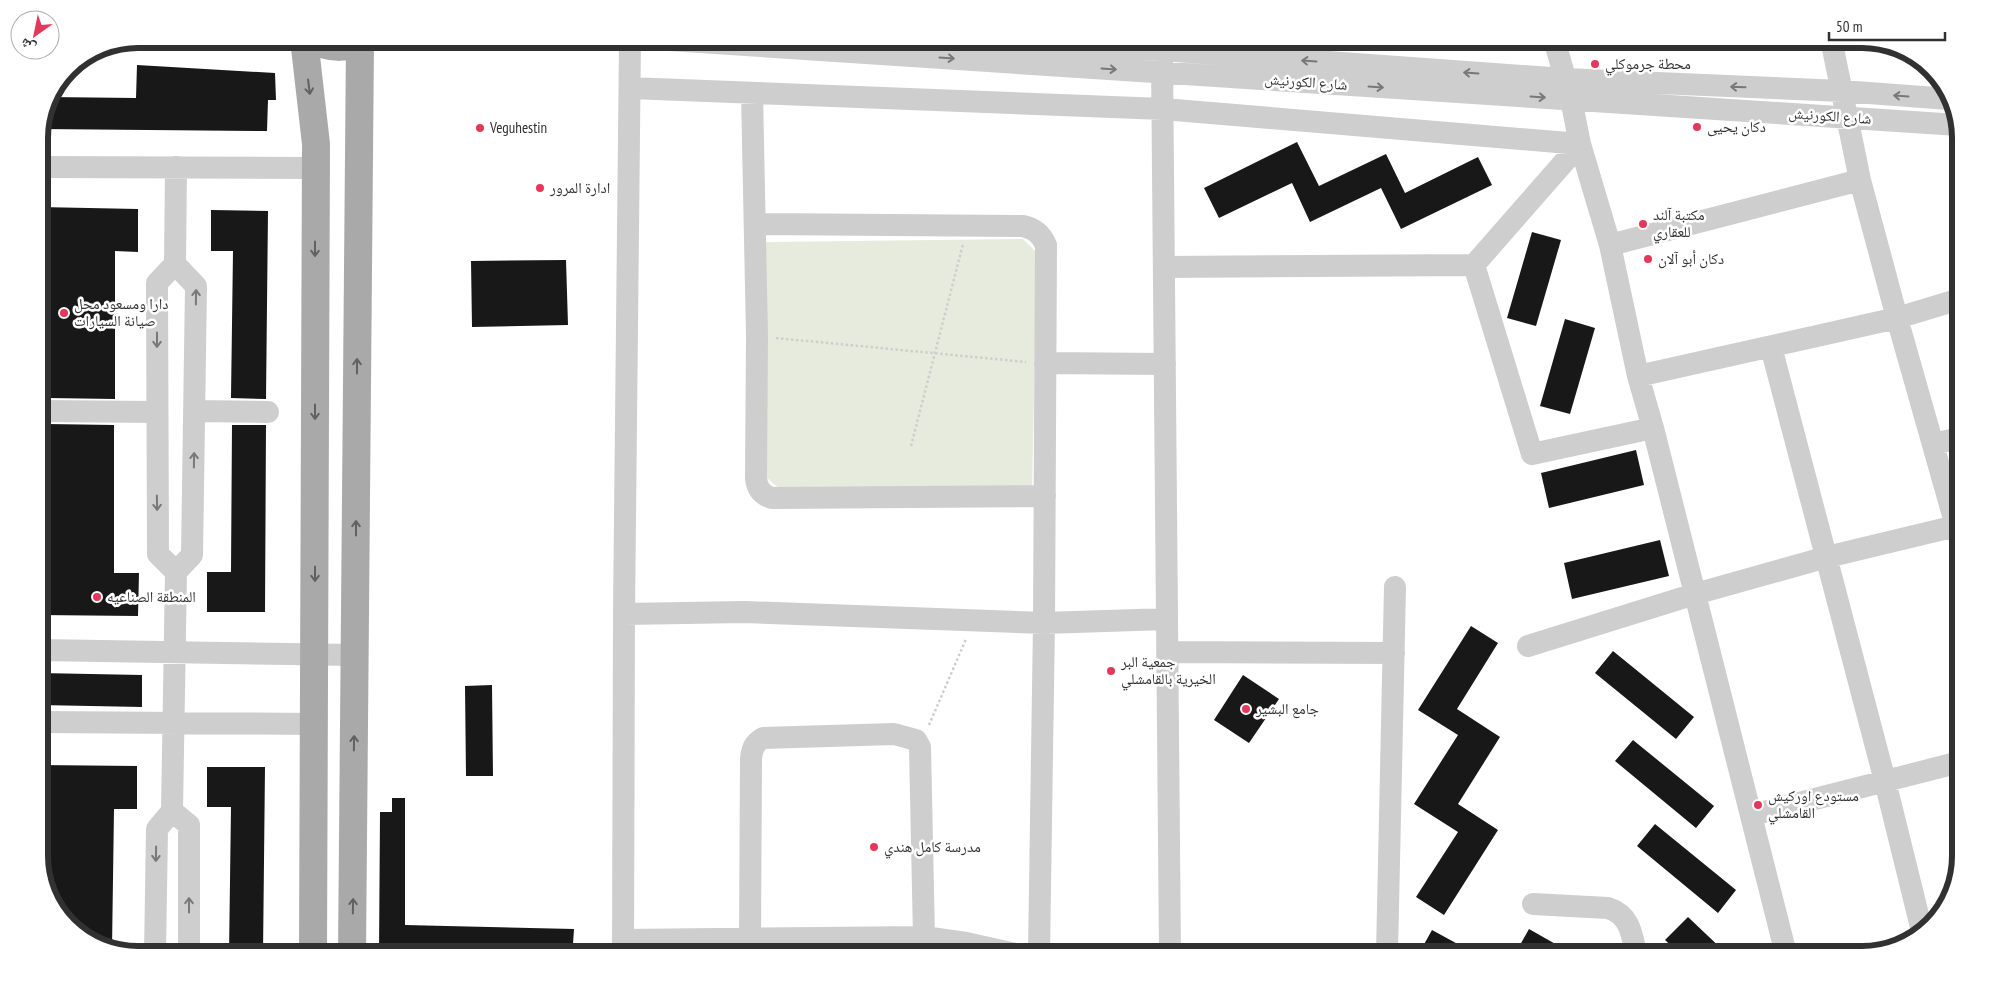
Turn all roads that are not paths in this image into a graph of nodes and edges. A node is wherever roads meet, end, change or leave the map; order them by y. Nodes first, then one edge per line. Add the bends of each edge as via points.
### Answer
1 (305, 48) edge
2 (362, 48) edge
3 (630, 48) edge
4 (862, 48) edge
5 (1030, 48) edge
6 (1557, 48) edge
7 (1833, 48) edge
8 (1162, 61) junction
9 (630, 88) junction
10 (1568, 89) junction
11 (1842, 91) junction
12 (752, 93) junction
13 (1942, 98) edge
14 (1163, 109) junction
15 (1847, 117) junction
16 (1950, 124) edge
17 (1580, 144) junction
18 (48, 167) edge
19 (176, 167) junction
20 (315, 168) junction
21 (1860, 180) junction
22 (755, 224) junction
23 (1610, 245) junction
24 (175, 264) junction
25 (1474, 266) junction
26 (1164, 267) junction
27 (1951, 302) edge
28 (1896, 318) junction
29 (1770, 347) junction
30 (1045, 363) junction
31 (1165, 364) junction
32 (1638, 376) junction
33 (48, 411) edge
34 (157, 412) junction
35 (194, 412) junction
36 (268, 412) dead end
37 (1653, 428) junction
38 (1951, 440) edge
39 (1933, 444) junction
40 (1045, 496) junction
41 (1952, 510) edge
42 (1952, 534) edge
43 (1827, 556) junction
44 (176, 572) junction
45 (1395, 587) dead end
46 (1695, 594) junction
47 (624, 614) junction
48 (1167, 618) junction
49 (1044, 623) junction
50 (1528, 646) dead end
51 (48, 650) edge
52 (175, 652) junction
53 (1168, 652) junction
54 (1394, 653) junction
55 (315, 654) junction
56 (355, 655) junction
57 (48, 722) edge
58 (174, 723) junction
59 (314, 724) junction
60 (1952, 764) edge
61 (1885, 781) junction
62 (172, 811) junction
63 (1752, 815) junction
64 (1533, 904) dead end
65 (1920, 924) edge
66 (924, 937) junction
67 (750, 939) junction
68 (155, 946) edge
69 (189, 946) edge
70 (313, 946) edge
71 (352, 946) edge
72 (623, 946) edge
73 (639, 946) edge
74 (980, 946) edge
75 (1039, 946) edge
76 (1170, 946) edge
77 (1387, 946) edge
78 (1634, 946) edge
79 (1784, 946) edge

1 -> 20 main road via 316,144
56 -> 2 main road
3 - 9 street
4 -> 8 street, شارع الكورنيش
5 - 8 street, شارع الكورنيش
6 - 10 street
7 - 11 street
8 - 10 street, شارع الكورنيش
8 - 14 street
9 - 12 street
9 - 47 street
11 -> 10 street, شارع الكورنيش
10 - 15 street, شارع الكورنيش
10 - 17 street
13 -> 11 street, شارع الكورنيش
11 - 15 street
12 - 14 street
12 - 22 street
14 - 17 street
14 - 26 street
15 - 16 street, شارع الكورنيش
15 - 21 street
17 - 23 street
17 - 25 street
18 - 19 street
19 - 20 street
19 - 24 street
20 -> 55 main road
21 - 23 street
21 - 28 street
22 - 30 street via 1023,226 1035,230 1046,246
22 - 40 street via 758,489 772,498
23 - 32 street
24 -> 34 street via 157,283
35 -> 24 street via 196,286
25 - 26 street
25 - 37 street via 1532,454
26 - 31 street
27 - 28 street
28 - 29 street
28 - 39 street
29 - 32 street
29 - 43 street
30 - 31 street
30 - 40 street
31 - 48 street
32 - 37 street
33 - 34 street
34 -> 44 street via 158,554
35 - 36 street
44 -> 35 street via 192,555
37 - 46 street
38 - 39 street
39 - 41 street
40 - 49 street
42 - 43 street
43 - 46 street
43 - 61 street
44 - 52 street
45 - 54 street
46 - 50 street
46 - 63 street
47 - 49 street via 745,612
47 - 72 street
48 - 49 street
48 - 53 street
49 - 75 street
51 - 52 street
52 - 55 street
52 - 58 street
53 - 54 street
53 - 76 street
54 - 77 street
55 - 56 street
55 - 59 main road
71 -> 56 main road
57 - 58 street
58 - 59 street
58 - 62 street
59 - 70 main road
60 - 61 street
61 - 63 street
61 - 65 street
62 -> 68 street via 157,829
69 -> 62 street via 189,826
63 - 79 street
64 - 78 street via 1617,911 1630,925
66 - 67 street
66 - 67 street via 920,747 916,740 894,734 763,738 756,742 751,759
66 - 74 street
67 - 73 street

